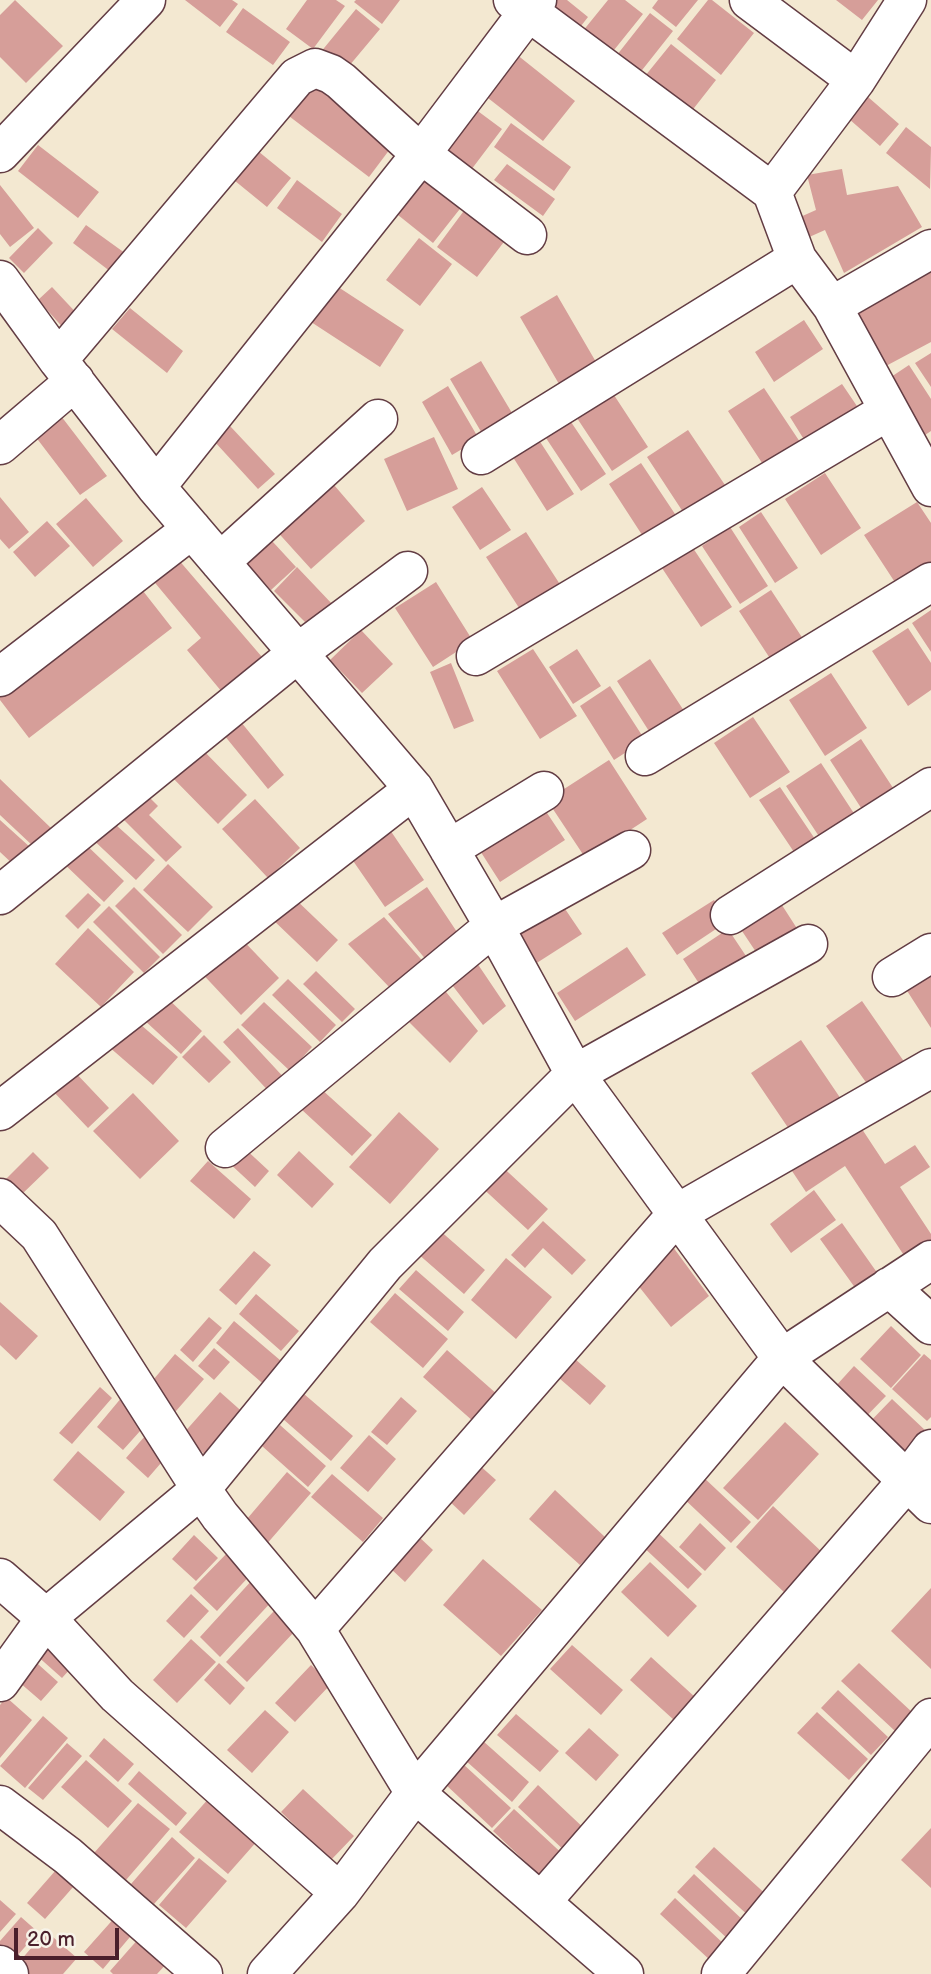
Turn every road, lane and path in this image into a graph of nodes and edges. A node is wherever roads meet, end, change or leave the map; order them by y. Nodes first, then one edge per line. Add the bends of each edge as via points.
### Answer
1 (146, 0) edge
2 (749, 0) edge
3 (907, 0) edge
4 (527, 4) edge
5 (856, 80) junction
6 (0, 153) edge
7 (421, 153) junction
8 (772, 192) junction
9 (527, 235) dead end
10 (931, 249) edge
11 (797, 259) junction
12 (0, 280) edge
13 (832, 306) junction
14 (66, 371) junction
15 (888, 411) junction
16 (378, 419) dead end
17 (0, 445) edge
18 (481, 455) dead end
19 (928, 474) edge
20 (156, 486) junction
21 (192, 529) junction
22 (220, 562) junction
23 (408, 571) dead end
24 (931, 582) edge
25 (299, 652) junction
26 (476, 656) dead end
27 (0, 677) edge
28 (645, 756) dead end
29 (931, 787) edge
30 (414, 789) junction
31 (544, 791) dead end
32 (449, 849) junction
33 (631, 850) dead end
34 (0, 895) edge
35 (730, 915) dead end
36 (494, 926) junction
37 (808, 944) dead end
38 (931, 953) edge
39 (892, 977) dead end
40 (931, 1068) edge
41 (575, 1074) junction
42 (0, 1111) edge
43 (225, 1148) dead end
44 (0, 1198) edge
45 (678, 1213) junction
46 (931, 1259) edge
47 (889, 1287) junction
48 (931, 1325) edge
49 (782, 1358) junction
50 (931, 1449) edge
51 (201, 1489) junction
52 (919, 1492) edge
53 (0, 1578) edge
54 (46, 1618) junction
55 (315, 1629) junction
56 (0, 1682) edge
57 (931, 1718) edge
58 (415, 1793) junction
59 (0, 1805) edge
60 (340, 1893) junction
61 (541, 1902) junction
62 (0, 1965) edge
63 (601, 1966) edge
64 (282, 1970) edge
65 (9, 1974) edge
66 (203, 1974) edge
67 (721, 1974) edge

1 - 6 street
2 - 5 street
3 - 5 street
4 - 7 street
4 - 8 street
5 - 8 street
7 - 9 street
7 - 14 street via 331,74 315,68 297,77
7 - 20 street
8 - 11 street
10 - 13 street
11 - 13 street
11 - 18 street
12 - 14 street
13 - 15 street
14 - 17 street
14 - 20 street
15 - 19 street
15 - 26 street
16 - 22 street
20 - 21 street
21 - 22 street
21 - 27 street
22 - 25 street
23 - 25 street
24 - 28 street
25 - 30 street
25 - 34 street
29 - 35 street
30 - 32 street
30 - 42 street
31 - 32 street
32 - 36 street
33 - 36 street
36 - 41 street
36 - 43 street
37 - 41 street
38 - 39 street
40 - 45 street
41 - 45 street
41 - 51 street via 385,1264
44 - 51 street via 39,1235
45 - 49 street
45 - 55 street
46 - 47 street
47 - 48 street
47 - 49 street
49 - 52 street
49 - 58 street
50 - 52 street
51 - 54 street
51 - 55 street
52 - 61 street
53 - 54 street
54 - 56 street
54 - 60 street via 117,1695
55 - 58 street
57 - 67 street
58 - 60 street
58 - 61 street
59 - 66 street via 68,1856
60 - 64 street
61 - 63 street
62 - 65 street

